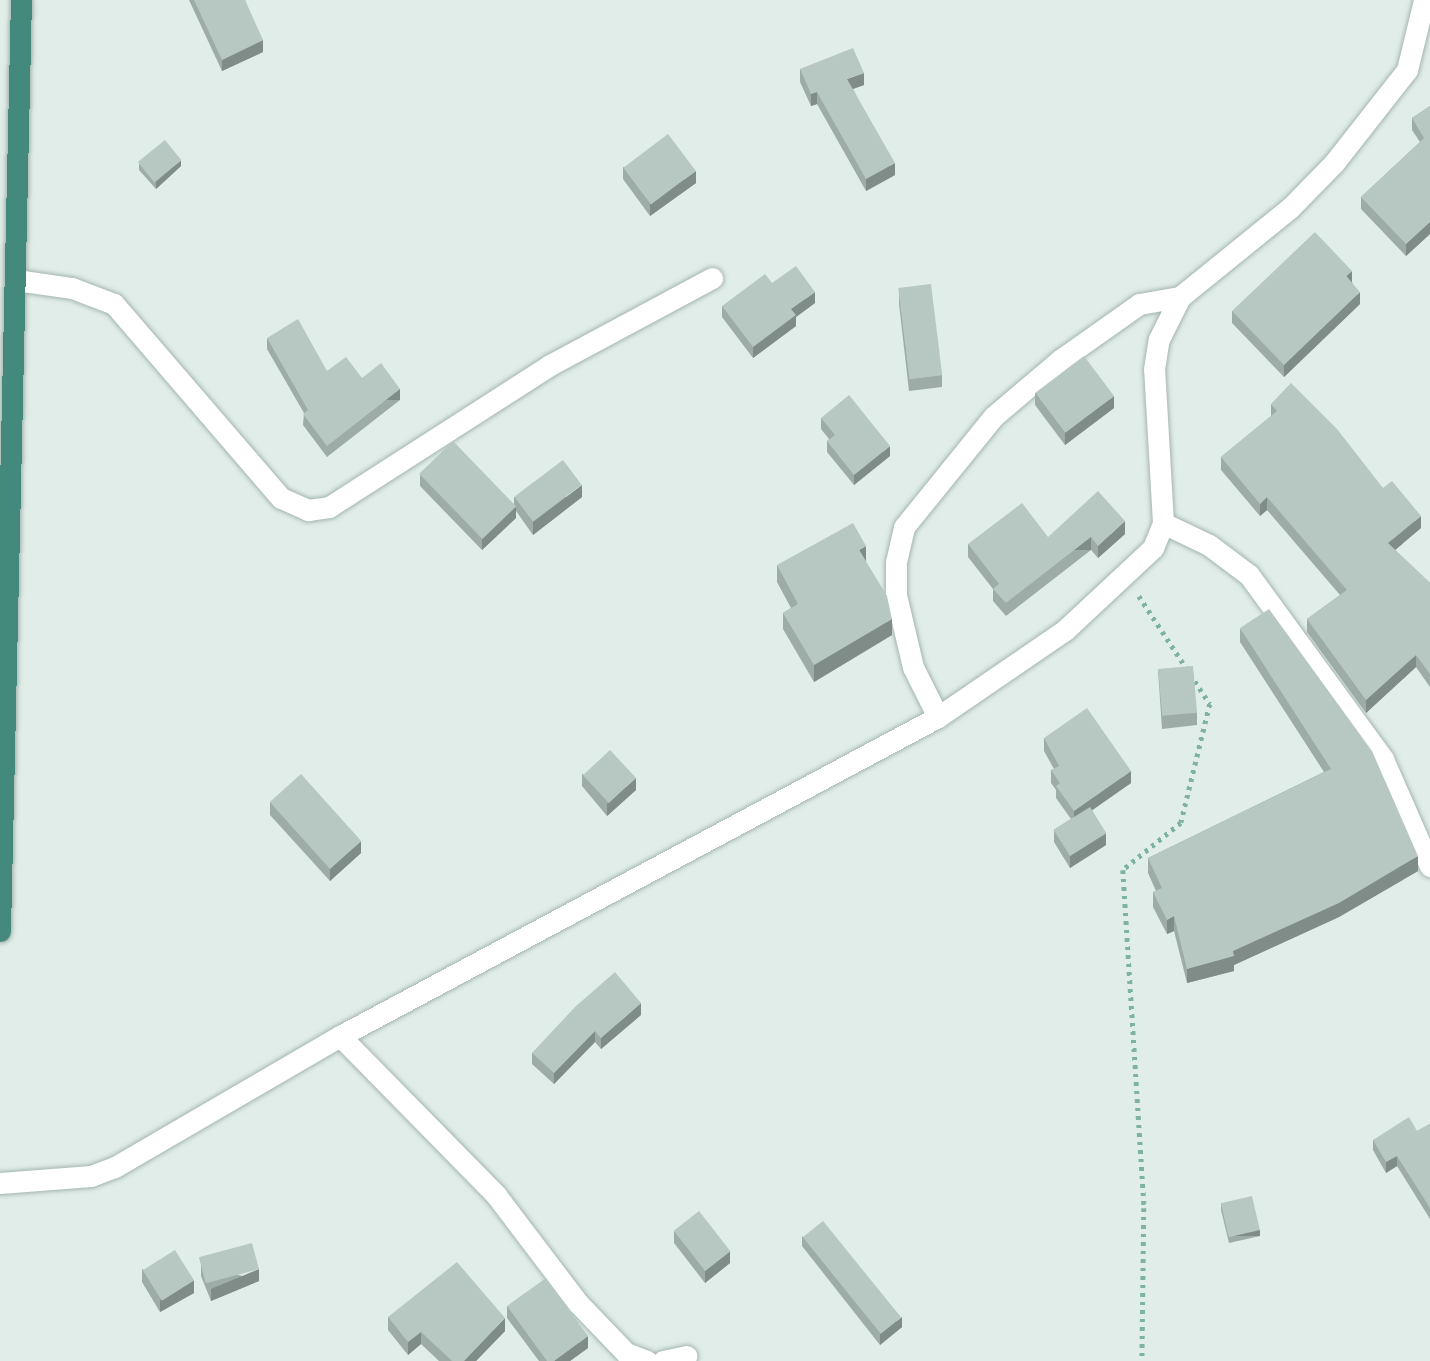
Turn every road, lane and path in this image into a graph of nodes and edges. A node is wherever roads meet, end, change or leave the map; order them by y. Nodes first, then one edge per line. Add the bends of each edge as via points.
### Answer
1 (21, 0) edge
2 (1424, 0) edge
3 (712, 278) dead end
4 (16, 280) junction
5 (1180, 297) junction
6 (1163, 523) junction
7 (1126, 576) junction
8 (938, 717) junction
9 (1430, 866) edge
10 (0, 931) edge
11 (340, 1036) junction
12 (0, 1183) edge
13 (686, 1356) dead end
14 (647, 1361) edge
15 (663, 1361) edge
16 (1142, 1361) edge

1 - 4 highway
2 - 5 street via 1407,70 1334,163 1291,207
3 - 4 street via 550,365 329,507 308,510 281,498 114,304 72,288
4 - 10 highway
5 - 6 street via 1159,339 1154,369
5 - 8 street via 1139,304 1060,360 994,416 904,527 896,562 896,596 913,667
6 - 7 street via 1153,548
6 - 9 street via 1209,545 1249,575 1383,759
7 - 8 street via 1065,630
7 - 16 path via 1210,704 1181,823 1123,870 1144,1208
8 - 11 street
11 - 12 street via 115,1167 77,1178
11 - 14 street via 496,1195 578,1303 626,1353
13 - 15 street

